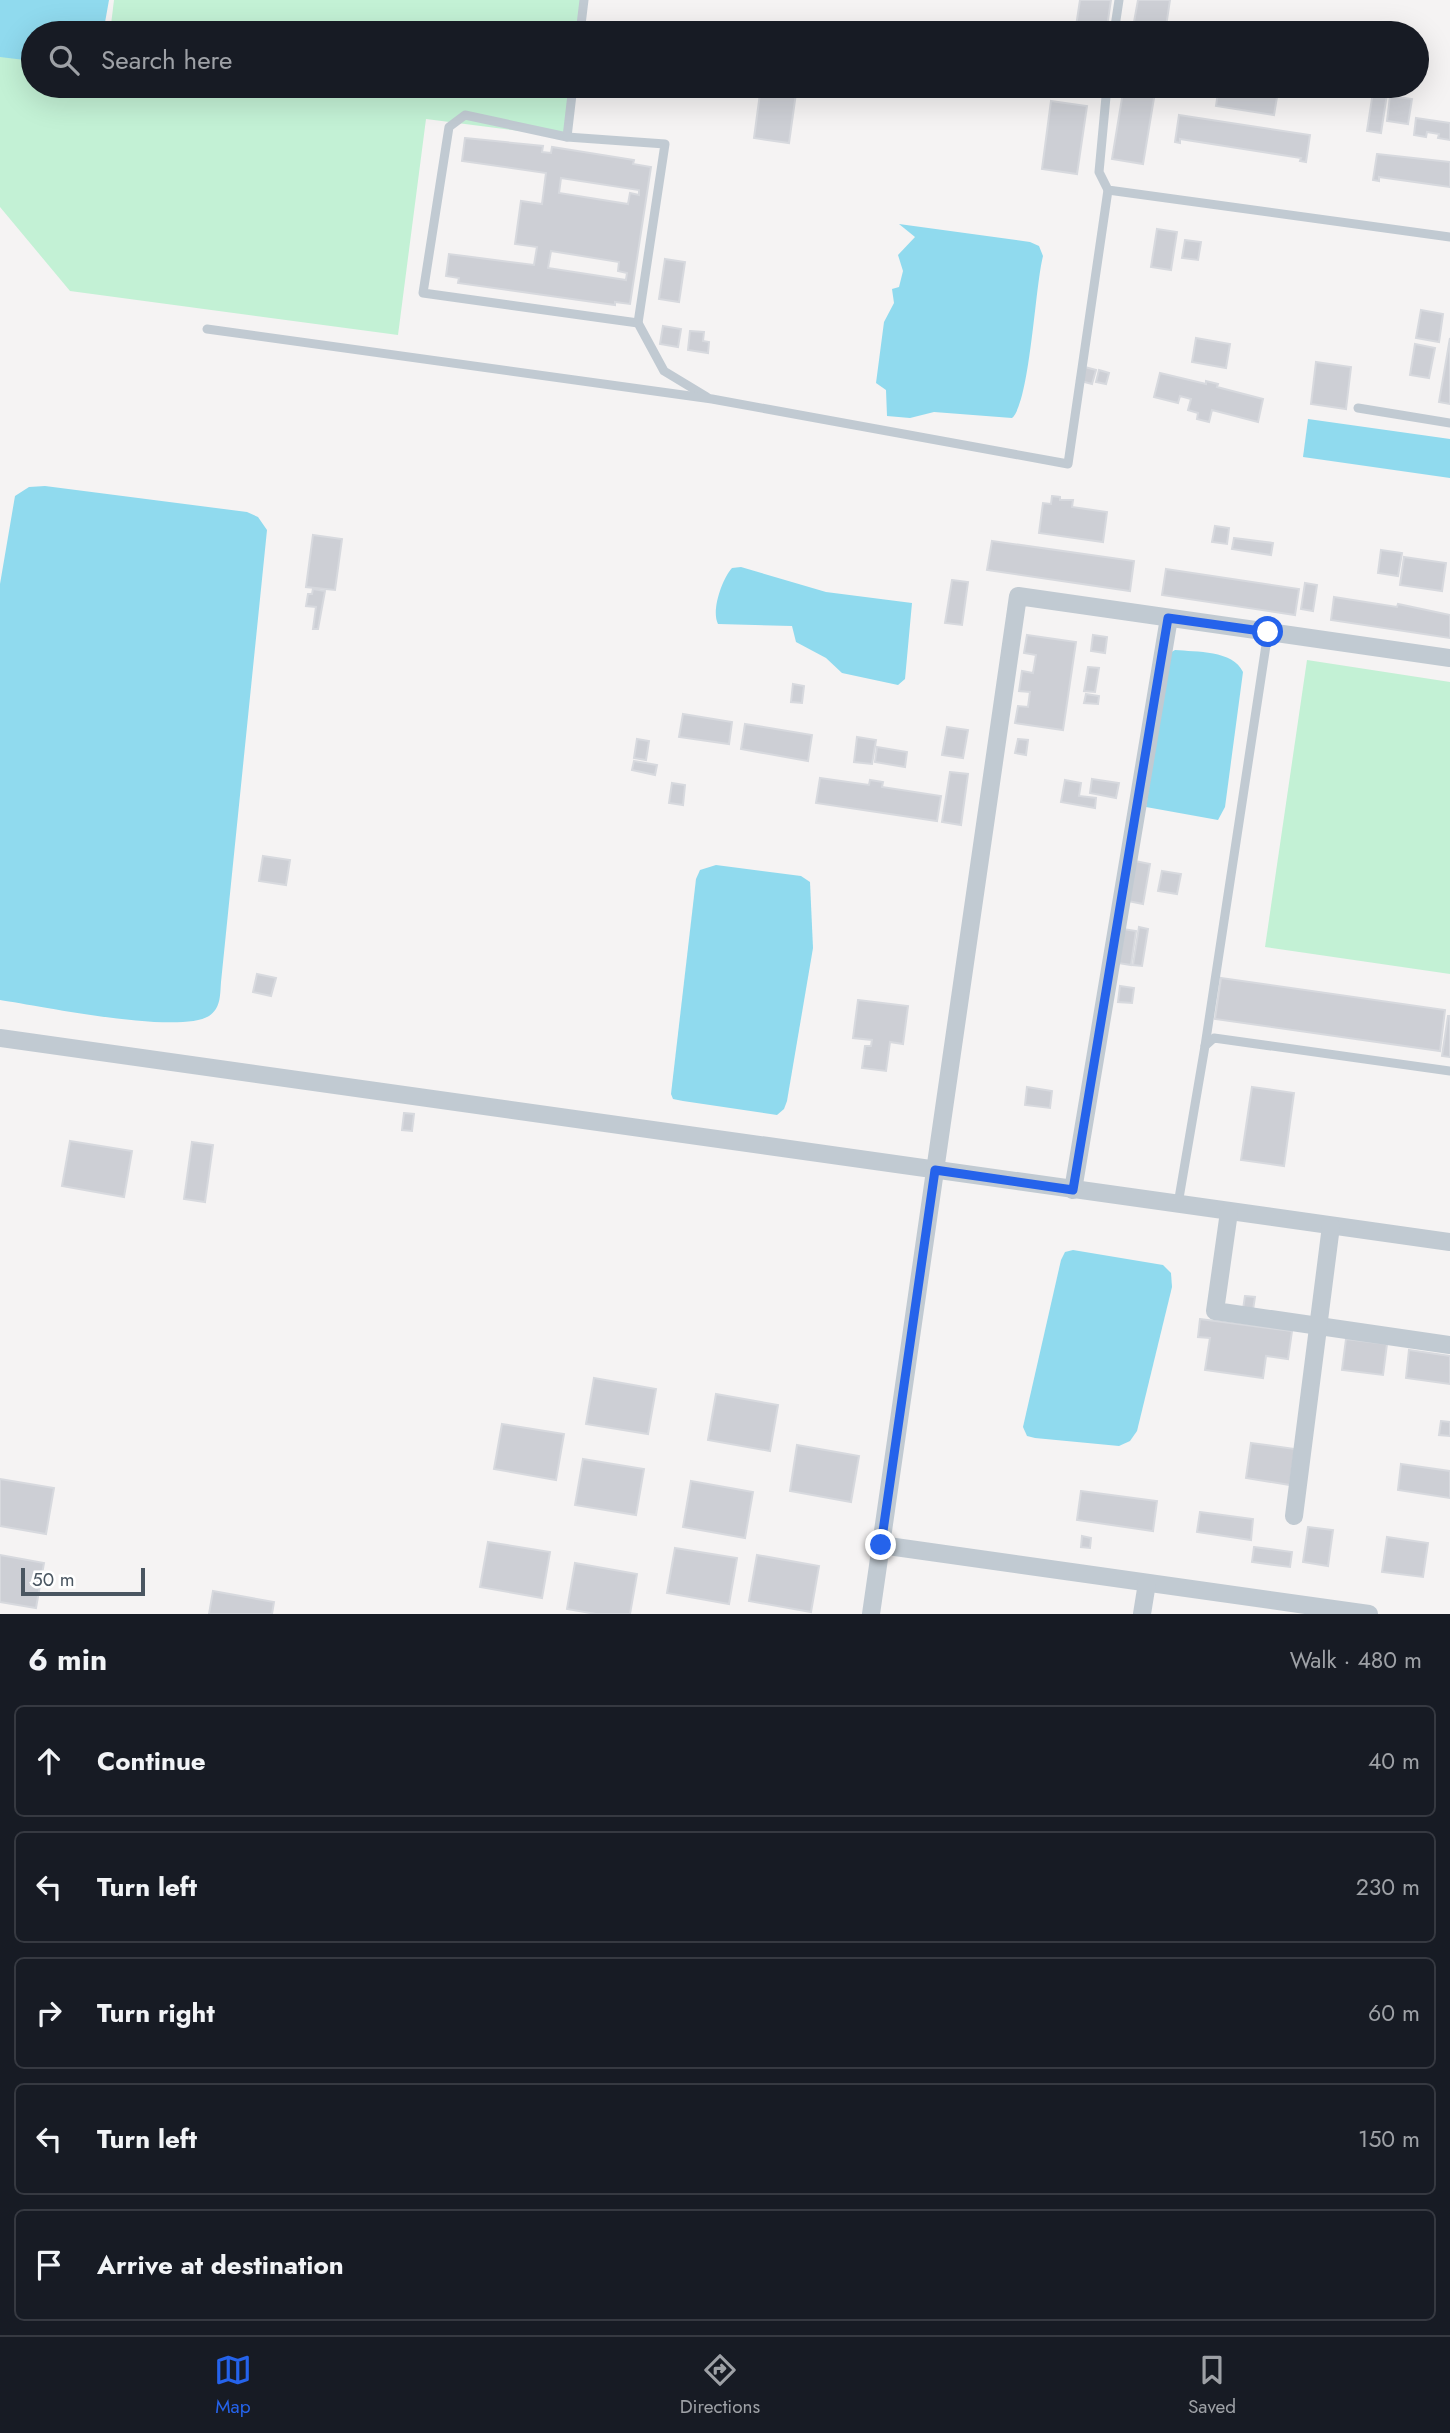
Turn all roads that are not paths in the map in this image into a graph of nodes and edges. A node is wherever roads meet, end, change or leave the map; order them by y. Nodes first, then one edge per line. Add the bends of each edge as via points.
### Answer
1 (584, 0) edge
2 (1119, 0) edge
3 (581, 21) edge
4 (1116, 21) edge
5 (572, 98) edge
6 (1106, 98) edge
7 (567, 137) junction
8 (1108, 190) junction
9 (1450, 237) edge
10 (638, 323) junction
11 (206, 329) dead end
12 (712, 399) junction
13 (1358, 408) dead end
14 (1450, 423) edge
15 (1168, 618) junction
16 (1268, 632) junction
17 (1450, 658) edge
18 (0, 1038) edge
19 (1205, 1046) junction
20 (1450, 1071) edge
21 (935, 1170) junction
22 (1073, 1190) junction
23 (1178, 1204) junction
24 (1229, 1212) junction
25 (1331, 1226) junction
26 (1450, 1242) edge
27 (1318, 1326) junction
28 (1450, 1345) edge
29 (1294, 1516) dead end
30 (881, 1545) junction
31 (1147, 1583) junction
32 (1342, 1612) edge
33 (871, 1614) edge
34 (1142, 1614) edge
35 (1369, 1614) edge

1 - 3 lane
2 - 4 lane
5 - 7 lane
6 - 8 lane via 1100,172
7 - 10 lane via 665,144
7 - 10 lane via 464,115 449,127 423,293
8 - 9 lane
8 - 12 lane via 1068,464
10 - 12 lane via 664,370
11 - 12 lane
13 - 14 lane
15 - 16 street
15 - 21 street via 1018,596
15 - 22 street
16 - 17 street
16 - 19 lane
18 - 21 street
19 - 20 lane via 1221,1037
19 - 23 lane
21 - 22 street
21 - 30 street
22 - 23 street
23 - 24 street
24 - 25 street
24 - 27 street via 1216,1311
25 - 26 street
25 - 27 street
27 - 28 street
27 - 29 street
30 - 31 street
30 - 33 street
31 - 32 street
31 - 34 street
32 - 35 street

